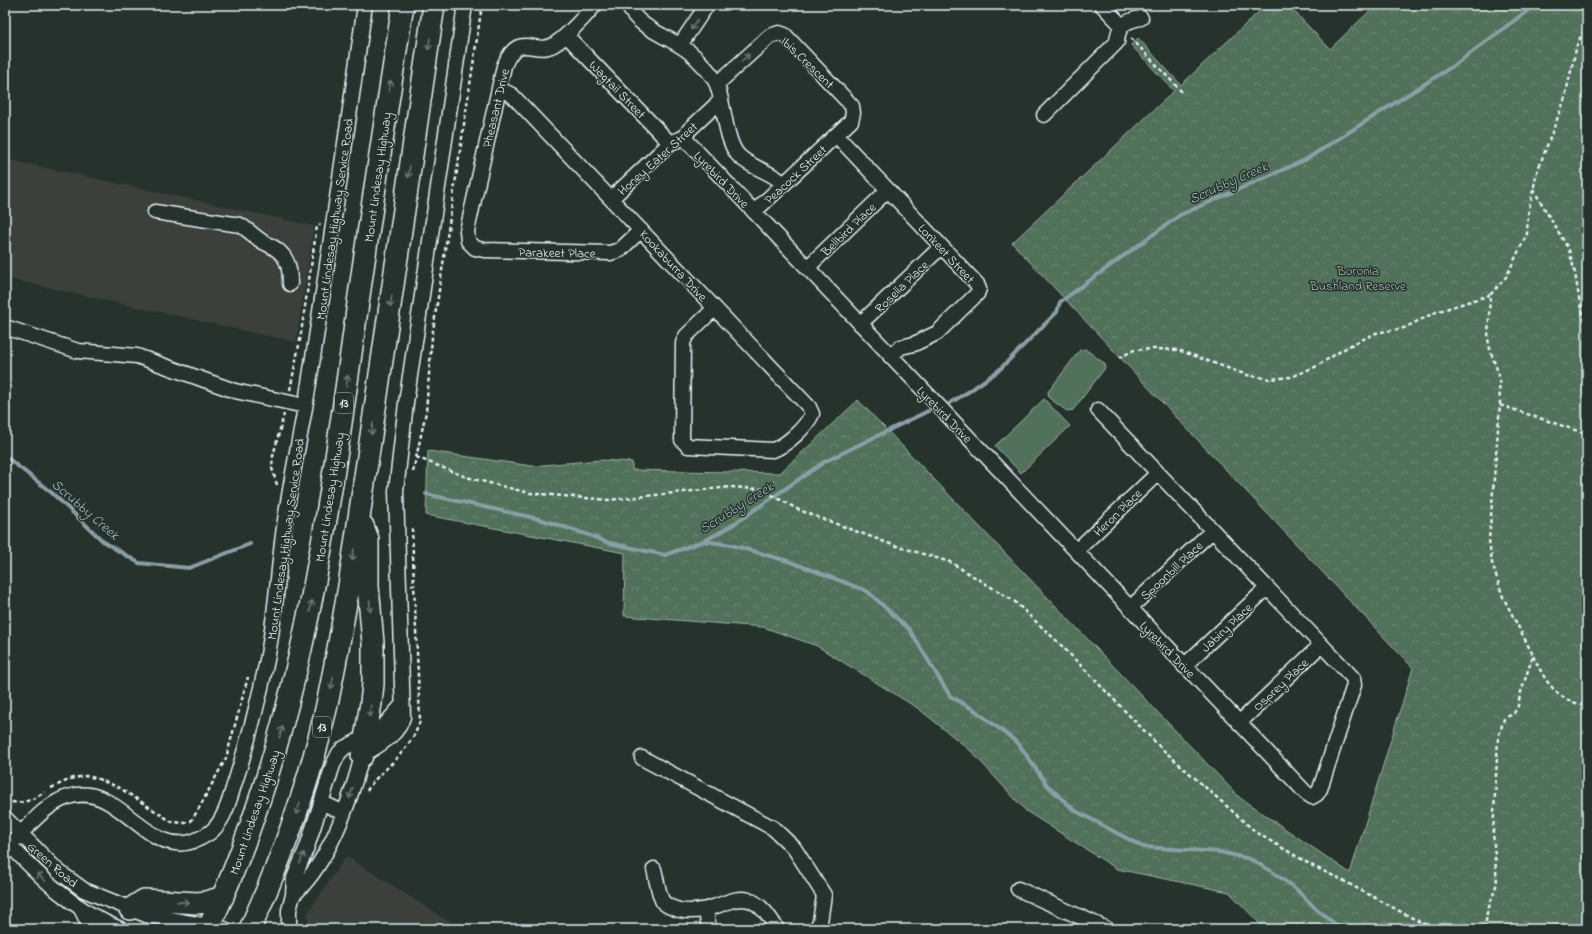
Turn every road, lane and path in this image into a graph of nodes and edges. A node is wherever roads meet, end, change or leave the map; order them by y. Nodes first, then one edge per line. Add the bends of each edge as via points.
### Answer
1 (366, 5) edge
2 (403, 5) edge
3 (434, 5) edge
4 (465, 5) edge
5 (482, 5) edge
6 (595, 5) edge
7 (628, 5) edge
8 (707, 5) edge
9 (1102, 5) edge
10 (1142, 18) dead end
11 (1587, 23) edge
12 (1122, 26) junction
13 (566, 35) junction
14 (680, 45) junction
15 (717, 84) junction
16 (499, 92) junction
17 (1182, 92) dead end
18 (720, 101) junction
19 (1044, 115) dead end
20 (836, 135) junction
21 (685, 137) junction
22 (670, 143) junction
23 (784, 184) junction
24 (1533, 189) junction
25 (888, 190) junction
26 (611, 199) junction
27 (156, 212) dead end
28 (754, 212) junction
29 (334, 219) junction
30 (641, 230) junction
31 (468, 241) joint
32 (941, 247) junction
33 (808, 268) junction
34 (290, 284) dead end
35 (1490, 295) junction
36 (715, 308) junction
37 (1587, 319) edge
38 (860, 324) junction
39 (5, 327) edge
40 (890, 356) junction
41 (1119, 358) dead end
42 (287, 402) junction
43 (1500, 405) junction
44 (305, 406) junction
45 (1098, 410) dead end
46 (1587, 434) edge
47 (1158, 473) junction
48 (277, 490) dead end
49 (359, 517) junction
50 (1212, 531) junction
51 (1076, 551) junction
52 (1267, 588) junction
53 (1130, 608) junction
54 (1321, 645) junction
55 (1533, 655) junction
56 (1184, 666) junction
57 (249, 675) dead end
58 (1587, 705) edge
59 (1239, 723) junction
60 (364, 747) junction
61 (642, 758) dead end
62 (209, 789) dead end
63 (321, 802) junction
64 (344, 813) junction
65 (5, 818) edge
66 (21, 834) junction
67 (7, 843) edge
68 (654, 869) dead end
69 (1018, 889) dead end
70 (293, 895) junction
71 (223, 897) junction
72 (81, 909) junction
73 (130, 909) junction
74 (706, 910) junction
75 (214, 928) edge
76 (90, 929) edge
77 (121, 929) edge
78 (250, 929) edge
79 (289, 929) edge
80 (710, 929) edge
81 (777, 929) edge
82 (816, 929) edge
83 (1107, 929) edge
84 (1432, 929) edge
85 (1485, 929) edge

1 - 29 street, Mount Lindesay Highway Service Road
71 -> 2 highway, Mount Lindesay Highway / 13 via 245,846 262,796 302,649 347,382
3 -> 49 highway, 13
4 - 60 street via 398,460 396,512 402,705
5 - 84 path via 432,337 426,412 416,457 466,477 529,493 609,500 730,487 761,489 799,510 893,545 950,562 1014,602 1060,644 1161,748 1257,833
6 - 13 street, Pheasant Drive
7 - 14 street via 634,17
8 -> 14 street
9 - 12 street
10 - 12 street via 1130,20
11 - 24 path via 1577,45 1564,100
12 - 17 path
12 - 19 street via 1118,32 1117,42
13 - 16 street, Pheasant Drive via 554,45 516,48 504,66
13 - 22 street, Wagtail Street
14 - 15 street via 694,56
15 - 18 street
15 -> 20 street, Ibis Crescent via 770,36 785,35 852,106 851,121
16 - 26 street, Kookaburra Drive via 512,95
16 - 31 street, Pheasant Drive via 467,231
18 - 21 street, Honey Eater Street via 689,130
18 - 23 street via 731,144 738,154 747,162 777,177
20 - 23 street, Peacock Street
20 - 25 street, Lorikeet Street
21 - 22 street, Honey Eater Street
21 - 28 street, Lyrebird Drive
22 - 26 street, Honey Eater Street
23 - 28 street, Peacock Street
24 - 35 path via 1527,234 1506,277
24 - 37 path via 1569,250 1583,314
25 - 32 street, Lorikeet Street
25 - 33 street, Bellbird Place
26 - 30 street, Kookaburra Drive
27 - 34 street via 240,225 285,257 290,267
28 - 33 street, Lyrebird Drive
29 - 42 path via 317,226 300,340
29 - 44 street, Mount Lindesay Highway Service Road
30 - 31 street, Parakeet Place via 620,250 610,253 484,250 475,248
30 - 36 street, Kookaburra Drive
32 - 38 street, Rosella Place
32 - 40 street, Lorikeet Street via 976,284 979,288 977,294 937,333 901,347
33 - 38 street, Lyrebird Drive
35 - 41 path via 1436,312 1404,328 1376,333 1349,346 1315,368 1291,378 1270,379 1246,375 1178,350 1134,350
35 - 43 path via 1488,338 1499,375
36 - 36 street, Kookaburra Drive via 686,336 683,343 682,440 688,446 774,450 782,447 808,422 812,414 809,407
38 - 40 street, Lyrebird Drive
39 - 42 street via 78,351 137,356 235,391
40 - 51 street, Lyrebird Drive
42 - 44 street
42 - 48 path via 273,456 272,468
43 - 46 path
43 - 55 path via 1489,540 1492,563 1503,597
44 - 66 street, Mount Lindesay Highway Service Road via 285,519 267,658 256,713 219,823 198,839 171,842 153,834 106,800 79,794 59,800
45 - 47 street, Lyrebird Drive
47 - 50 street, Lyrebird Drive
47 - 51 street, Heron Place
49 -> 60 highway via 368,540 368,586 373,643 372,696
49 -> 78 highway, 13 via 340,639 317,746 279,862
50 - 52 street, Lyrebird Drive
50 - 53 street, Spoonbill Place
51 - 53 street, Lyrebird Drive
52 - 54 street, Lyrebird Drive
52 - 56 street, Jabiry Place
53 - 56 street, Lyrebird Drive
54 - 59 street, Osprey Place
54 - 59 street, Lyrebird Drive via 1354,682 1317,794 1312,797 1306,793
55 - 58 path via 1546,681 1560,695
55 - 85 path via 1518,706 1514,713 1504,719 1498,738 1493,832 1497,883 1487,913
56 - 59 street, Lyrebird Drive
57 - 62 path via 226,758
60 - 63 street via 348,745 339,753
60 -> 64 street
61 - 82 street via 773,828 794,848 824,895 820,922
63 - 64 street
70 -> 63 street via 294,878
64 - 70 street via 312,875
65 - 66 street, Green Road
66 - 67 street, Mount Lindesay Highway Service Road
66 - 73 street, Green Road via 70,881 84,890
72 -> 67 street, Green Road via 44,880
68 - 74 street via 663,901 671,908
69 - 83 street
70 - 79 street via 289,910
73 -> 71 highway via 144,900 198,903
71 - 75 highway, Mount Lindesay Highway / 13
72 - 76 street, Green Road
72 - 77 street, Green Road via 100,921
73 - 75 street, Green Road via 158,918
73 - 77 street, Green Road
74 - 80 street
74 - 81 street via 744,897 758,903

